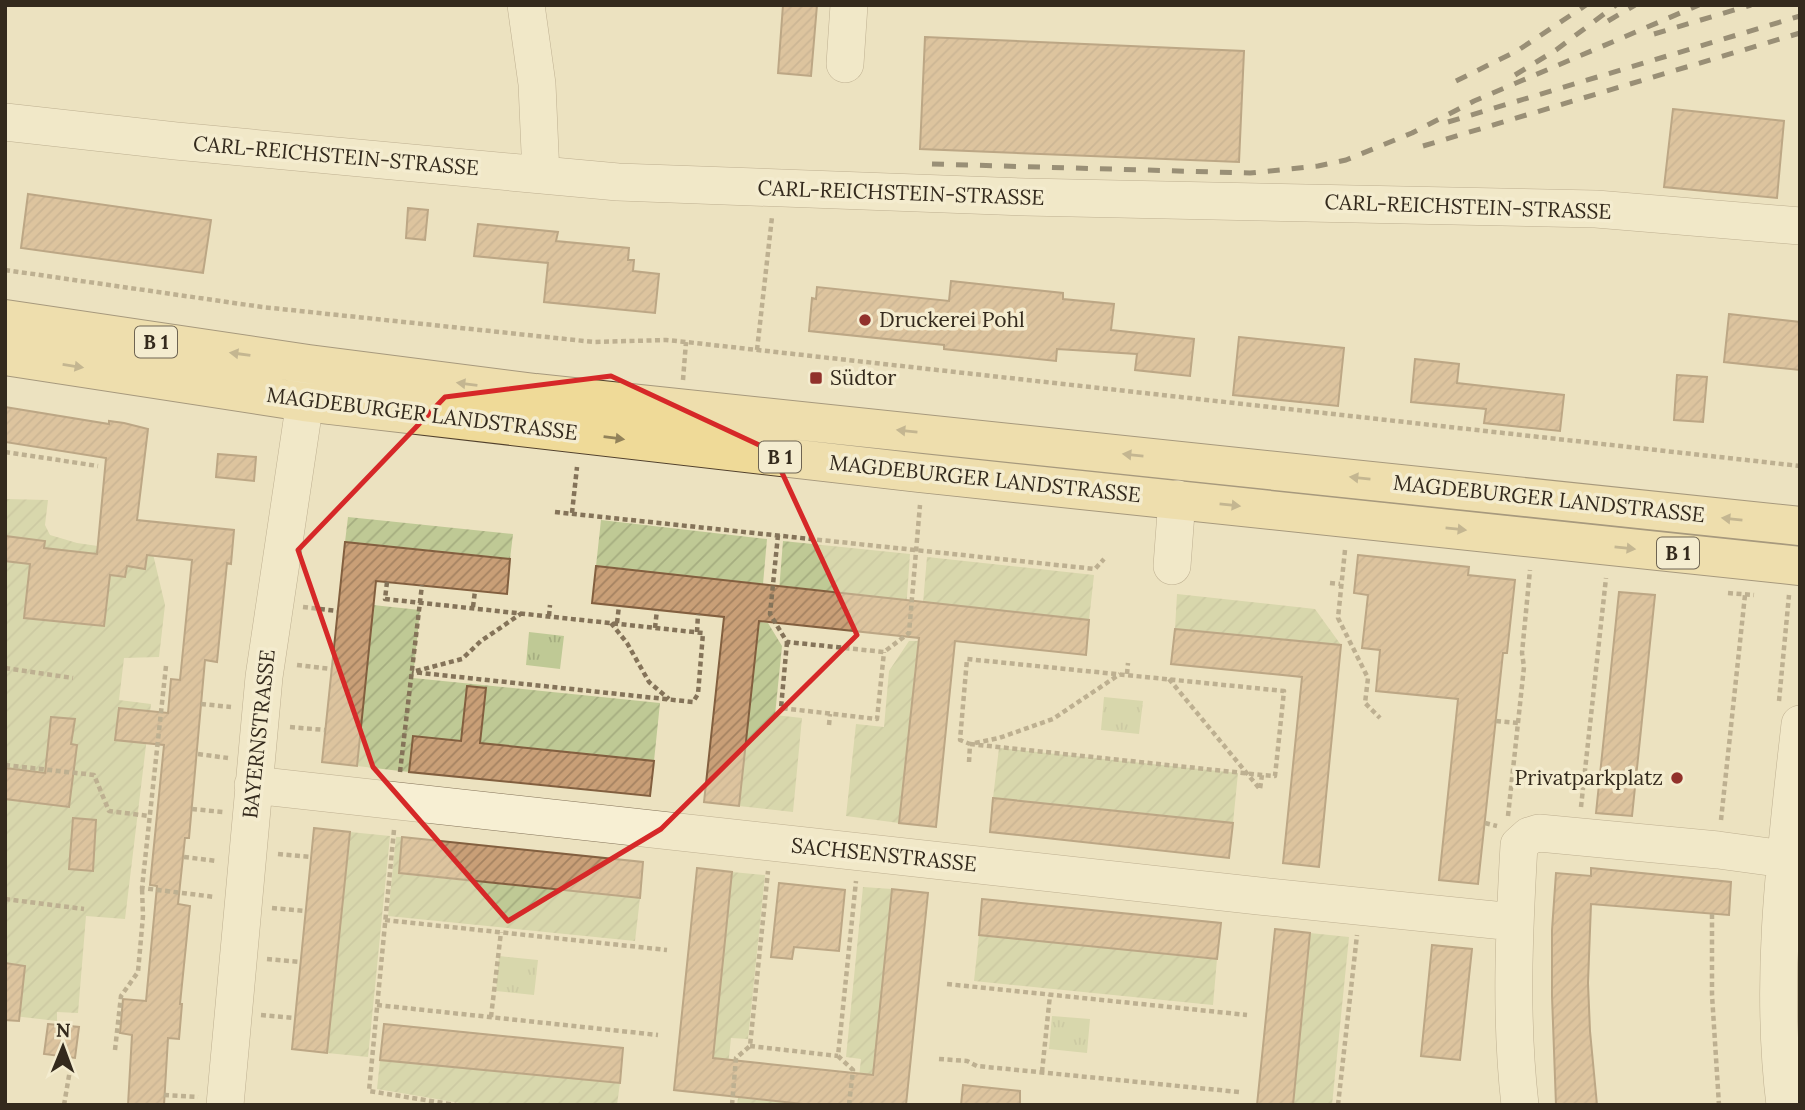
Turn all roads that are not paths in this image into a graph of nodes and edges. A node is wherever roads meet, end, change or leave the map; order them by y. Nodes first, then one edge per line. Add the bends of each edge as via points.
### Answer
1 (526, 5) edge
2 (849, 5) edge
3 (845, 64) dead end
4 (5, 122) edge
5 (541, 175) junction
6 (1800, 226) edge
7 (5, 319) edge
8 (5, 356) edge
9 (308, 364) junction
10 (304, 402) junction
11 (1177, 499) junction
12 (1800, 526) edge
13 (1172, 566) dead end
14 (1800, 566) edge
15 (1800, 724) edge
16 (253, 785) junction
17 (1793, 860) edge
18 (1514, 922) junction
19 (213, 1101) edge
20 (1520, 1105) edge
21 (1785, 1105) edge

1 - 5 street via 537,85
2 - 3 street
4 - 5 street, CARL-REICHSTEIN-STRASSE
5 - 6 street, CARL-REICHSTEIN-STRASSE via 1025,197 1596,209
9 -> 7 main road, MAGDEBURGER LANDSTRASSE / B 1
8 -> 10 main road, MAGDEBURGER LANDSTRASSE / B 1
9 - 10 street, BAYERNSTRASSE
12 -> 9 main road, MAGDEBURGER LANDSTRASSE / B 1 via 549,394
10 -> 11 main road, MAGDEBURGER LANDSTRASSE / B 1
10 - 16 street, BAYERNSTRASSE
11 - 13 street
11 -> 14 main road, MAGDEBURGER LANDSTRASSE / B 1
15 - 17 street
16 - 18 street, SACHSENSTRASSE
16 - 19 street, BAYERNSTRASSE via 262,904
17 - 18 street via 1539,833 1519,845
17 - 21 street via 1778,947
18 - 20 street

